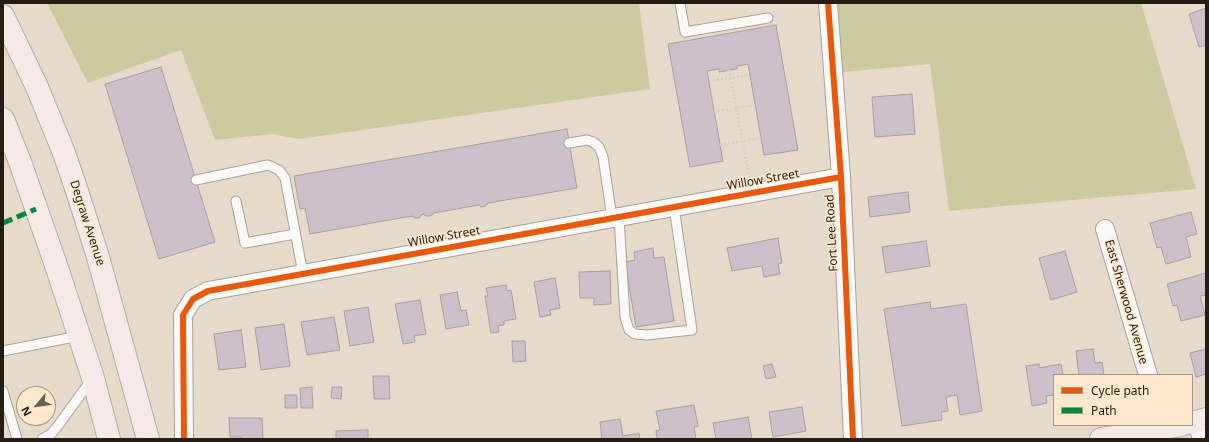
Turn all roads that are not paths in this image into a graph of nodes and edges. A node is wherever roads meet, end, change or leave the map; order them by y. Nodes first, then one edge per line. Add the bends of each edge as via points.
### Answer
1 (680, 3) edge
2 (828, 3) edge
3 (3, 16) edge
4 (768, 18) dead end
5 (3, 118) edge
6 (569, 143) dead end
7 (841, 177) junction
8 (196, 180) dead end
9 (236, 202) dead end
10 (674, 207) junction
11 (616, 218) junction
12 (1106, 229) dead end
13 (296, 234) junction
14 (303, 274) junction
15 (80, 336) junction
16 (3, 351) edge
17 (1148, 374) edge
18 (92, 378) junction
19 (3, 391) edge
20 (102, 413) junction
21 (1186, 426) edge
22 (17, 439) edge
23 (42, 439) edge
24 (104, 439) edge
25 (109, 439) edge
26 (148, 439) edge
27 (184, 439) edge
28 (853, 439) edge
29 (1101, 439) edge

1 - 4 lane via 685,32
2 - 7 street, Fort Lee Road
3 - 26 main road, Degraw Avenue via 37,87 76,188 98,256
5 - 15 main road
6 - 11 lane via 586,140 599,147
7 - 10 street, Willow Street
7 - 28 street, Fort Lee Road
8 - 13 lane via 268,165 279,170 285,178
9 - 13 lane via 245,243
10 - 11 street, Willow Street
10 - 11 lane via 692,330 648,335 635,334 630,330 625,317
11 - 14 street, Willow Street
12 - 17 street, East Sherwood Avenue
13 - 14 lane
14 - 27 street, Willow Street via 208,291 193,299 183,315
15 - 16 lane
15 - 18 main road
18 - 20 main road
18 - 23 lane via 57,427
19 - 22 lane
20 - 24 main road
20 - 25 main road
21 - 29 main road

